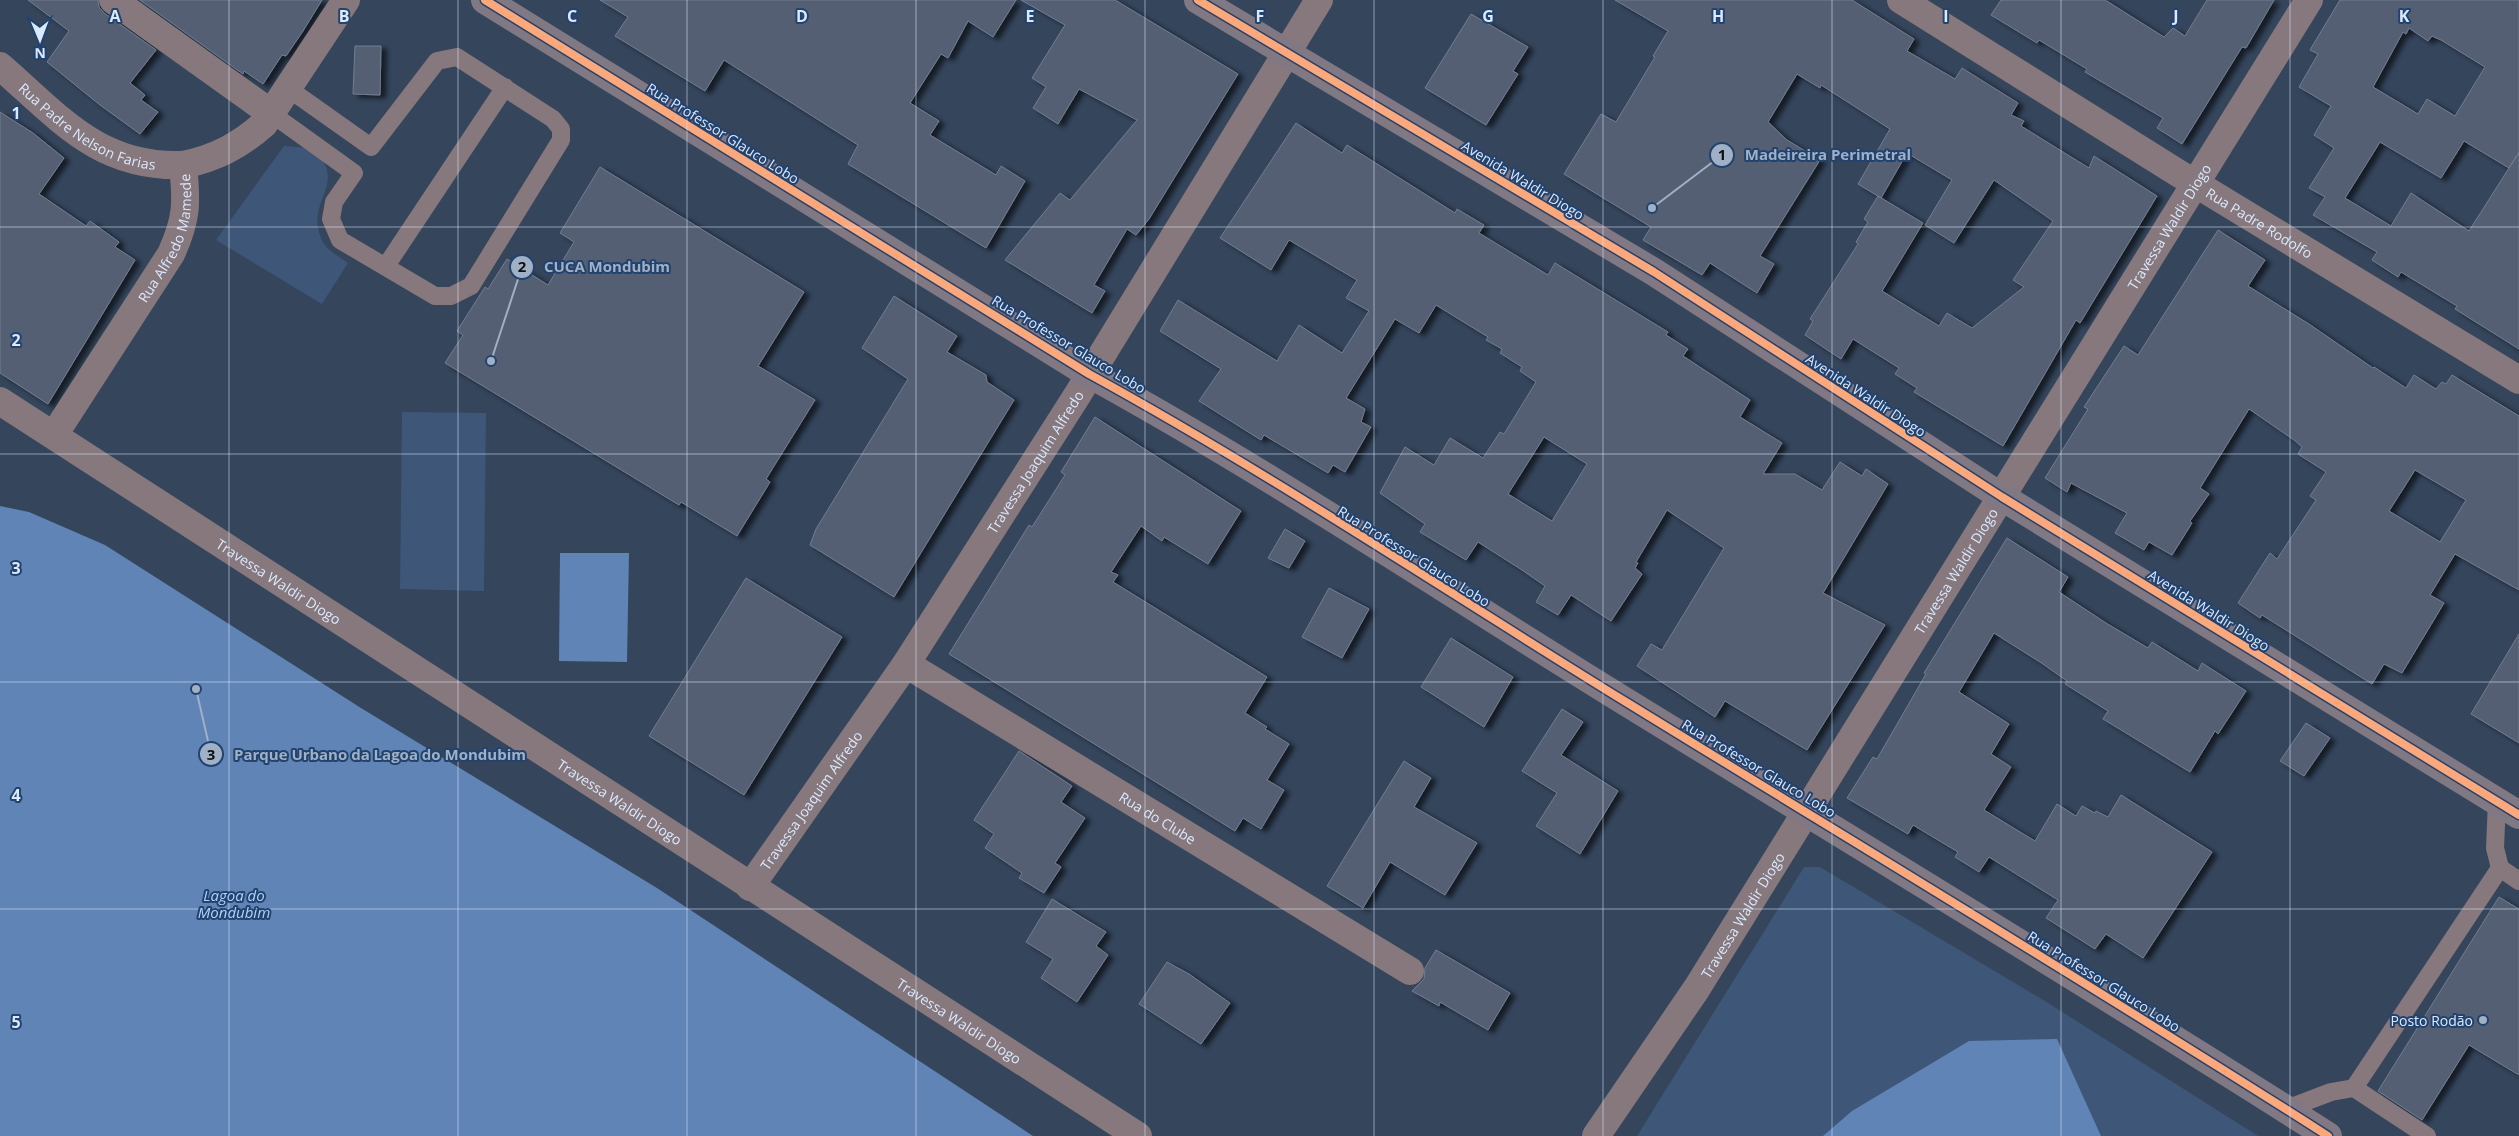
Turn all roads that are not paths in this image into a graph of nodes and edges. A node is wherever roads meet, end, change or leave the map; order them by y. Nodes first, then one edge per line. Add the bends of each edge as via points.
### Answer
1 (114, 0) edge
2 (346, 0) edge
3 (485, 0) edge
4 (1198, 0) edge
5 (1318, 0) edge
6 (1901, 0) edge
7 (2309, 0) edge
8 (1285, 52) junction
9 (0, 66) edge
10 (505, 88) junction
11 (288, 89) junction
12 (272, 114) junction
13 (183, 165) junction
14 (2194, 183) junction
15 (386, 266) junction
16 (1090, 374) junction
17 (2519, 380) edge
18 (0, 401) edge
19 (54, 435) junction
20 (2002, 497) junction
21 (906, 664) junction
22 (2508, 808) edge
23 (1806, 811) junction
24 (2500, 868) junction
25 (2519, 881) edge
26 (750, 887) junction
27 (1410, 971) dead end
28 (2354, 1088) junction
29 (2286, 1109) junction
30 (1138, 1136) edge
31 (1596, 1136) edge
32 (2328, 1136) edge
33 (2427, 1136) edge

1 - 12 street
2 - 11 street, Rua Alfredo Mamede
3 - 16 main road, Rua Professor Glauco Lobo
4 - 8 main road, Avenida Waldir Diogo
5 - 8 street, Travessa Joaquim Alfredo
6 - 14 street, Rua Padre Rodolfo
7 - 14 street, Travessa Waldir Diogo
8 - 16 street, Travessa Joaquim Alfredo
8 - 20 main road, Avenida Waldir Diogo via 1654,272
9 - 13 street, Rua Padre Nelson Farias via 60,119 105,150 131,161 157,166
10 - 11 lane via 457,57 437,61 371,147
10 - 15 lane
10 - 15 lane via 553,119 561,129 561,140 471,286 451,296 435,296
11 - 12 street, Rua Alfredo Mamede
12 - 13 street, Rua Alfredo Mamede via 247,140 228,152
12 - 15 lane via 354,173 334,202 331,219 334,230 340,240
13 - 19 street, Rua Alfredo Mamede via 186,213 171,254
14 - 17 street, Rua Padre Rodolfo
14 - 20 street, Travessa Waldir Diogo
16 - 21 street, Travessa Joaquim Alfredo
16 - 23 main road, Rua Professor Glauco Lobo via 1241,463
18 - 19 street, Travessa Waldir Diogo
19 - 26 street, Travessa Waldir Diogo
20 - 22 main road, Avenida Waldir Diogo
20 - 23 street, Travessa Waldir Diogo
21 - 26 street, Travessa Joaquim Alfredo
21 - 27 street, Rua do Clube
22 - 24 lane via 2495,848
23 - 29 main road, Rua Professor Glauco Lobo
23 - 31 street, Travessa Waldir Diogo via 1697,988
24 - 25 lane
24 - 28 lane
26 - 30 street, Travessa Waldir Diogo
28 - 29 lane via 2331,1092
28 - 33 lane
29 - 32 main road, Rua Professor Glauco Lobo

